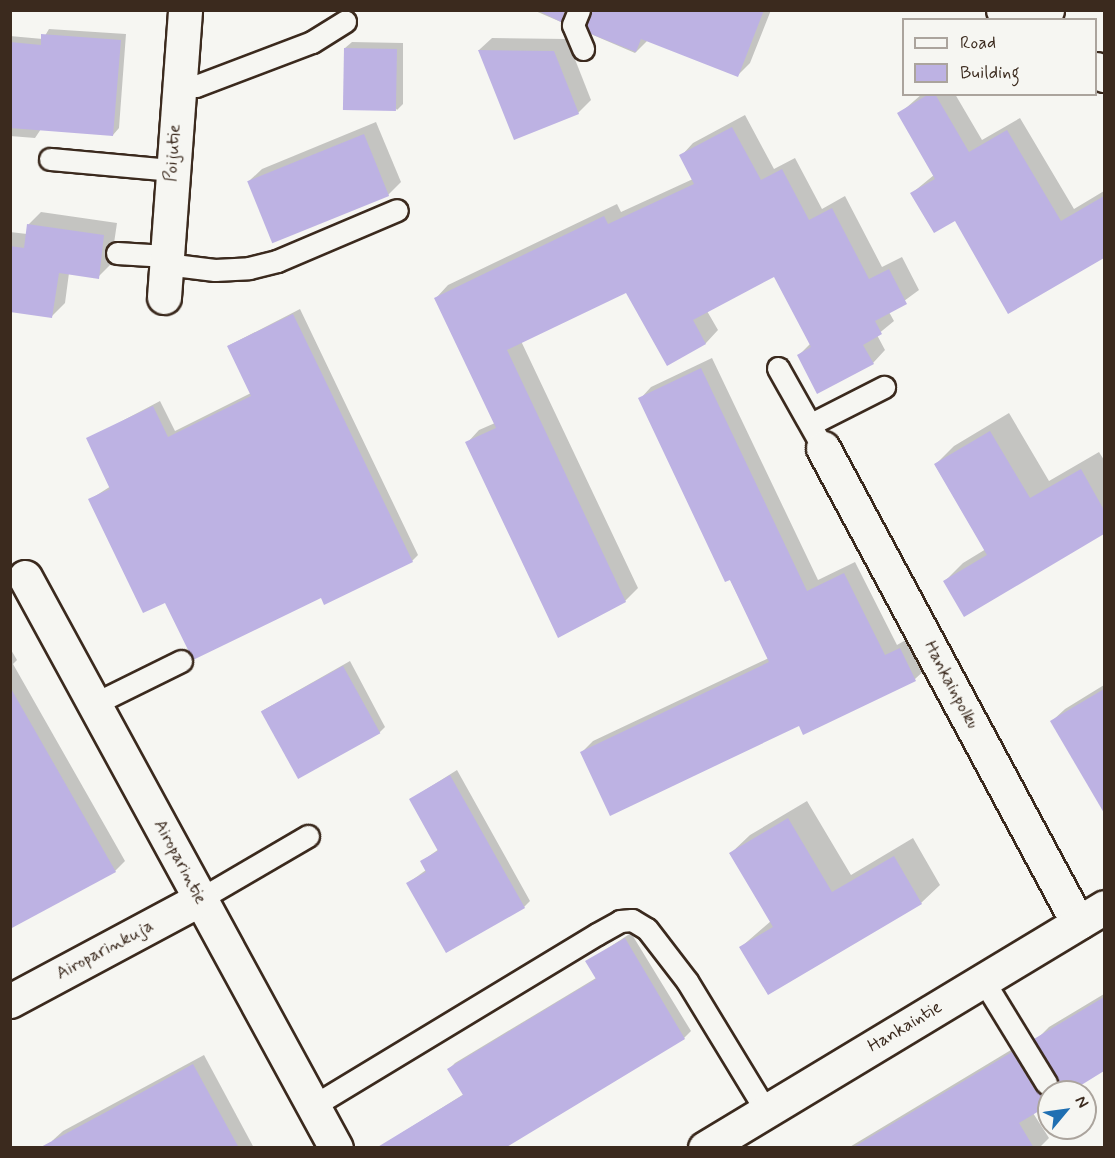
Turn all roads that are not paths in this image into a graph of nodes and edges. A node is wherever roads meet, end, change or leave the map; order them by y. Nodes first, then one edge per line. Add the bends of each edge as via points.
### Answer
1 (185, 10) edge
2 (579, 10) edge
3 (1003, 10) edge
4 (1017, 18) edge
5 (345, 21) dead end
6 (583, 49) dead end
7 (178, 84) junction
8 (50, 159) dead end
9 (171, 170) junction
10 (397, 210) dead end
11 (117, 253) dead end
12 (166, 260) junction
13 (164, 297) dead end
14 (778, 368) dead end
15 (884, 387) dead end
16 (817, 436) junction
17 (25, 577) dead end
18 (181, 661) dead end
19 (94, 704) junction
20 (308, 836) dead end
21 (201, 899) junction
22 (1091, 915) edge
23 (983, 980) junction
24 (10, 1001) edge
25 (1044, 1080) edge
26 (313, 1106) junction
27 (765, 1111) junction
28 (336, 1148) edge
29 (705, 1148) edge

1 - 7 street, Poijutie
2 - 6 lane via 573,25
3 - 4 street
5 - 7 lane via 312,42 196,86
7 - 9 street, Poijutie
8 - 9 lane
9 - 12 street, Poijutie
10 - 12 lane via 277,261 249,268 215,270
11 - 12 lane
12 - 13 street, Poijutie
14 - 16 lane
15 - 16 lane
16 - 22 street, Hankainpolku
17 - 19 street, Airoparintie
18 - 19 lane
19 - 21 street, Airoparintie
20 - 21 lane
21 - 24 street, Airoparinkuja
21 - 26 street, Airoparintie
22 - 23 street, Hankaintie
23 - 25 lane
23 - 27 street, Hankaintie
26 - 27 lane via 597,934 620,921 632,920 647,929 687,981
26 - 28 street, Airoparintie
27 - 29 street, Hankaintie

